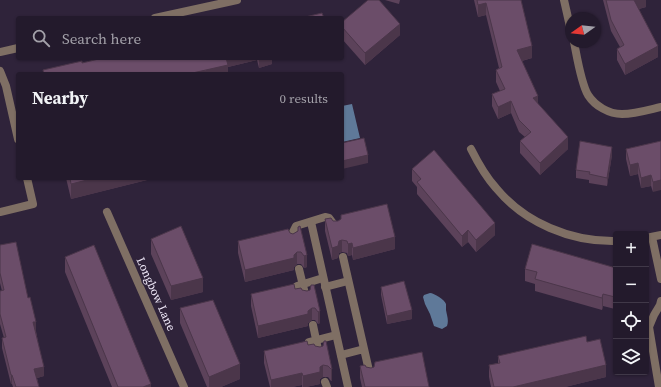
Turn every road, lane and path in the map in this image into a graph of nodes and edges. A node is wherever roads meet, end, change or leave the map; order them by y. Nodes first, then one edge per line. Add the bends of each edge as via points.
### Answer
1 (238, 0) edge
2 (564, 0) edge
3 (567, 12) edge
4 (164, 16) edge
5 (16, 48) edge
6 (575, 48) edge
7 (0, 52) edge
8 (0, 71) edge
9 (661, 107) edge
10 (16, 130) edge
11 (471, 149) dead end
12 (27, 180) edge
13 (0, 212) edge
14 (107, 212) dead end
15 (310, 222) junction
16 (336, 228) edge
17 (661, 235) edge
18 (649, 237) edge
19 (293, 240) edge
20 (613, 241) edge
21 (343, 257) dead end
22 (299, 269) dead end
23 (661, 279) edge
24 (324, 282) junction
25 (348, 282) junction
26 (300, 285) junction
27 (306, 298) edge
28 (661, 301) edge
29 (313, 325) dead end
30 (336, 335) junction
31 (313, 341) junction
32 (364, 349) junction
33 (319, 354) edge
34 (341, 355) junction
35 (370, 375) edge
36 (184, 387) edge
37 (348, 387) edge
38 (659, 387) edge

1 - 4 street
2 - 3 street
5 - 7 street
6 - 9 street via 583,83 588,95 597,105 620,114
8 - 10 street
11 - 20 street via 496,188 523,213 544,226 567,235
12 - 13 street via 33,204
14 - 36 street, Longbow Lane
15 - 16 street via 325,217 333,221
15 - 19 street via 296,226
15 - 24 street
17 - 18 street
18 - 23 street
21 - 25 street
22 - 26 street
24 - 25 street
24 - 26 street
24 - 30 street
25 - 32 street
26 - 27 street
28 - 38 street via 649,327
29 - 31 street
30 - 31 street
30 - 34 street
31 - 33 street
32 - 34 street
32 - 35 street
34 - 37 street

